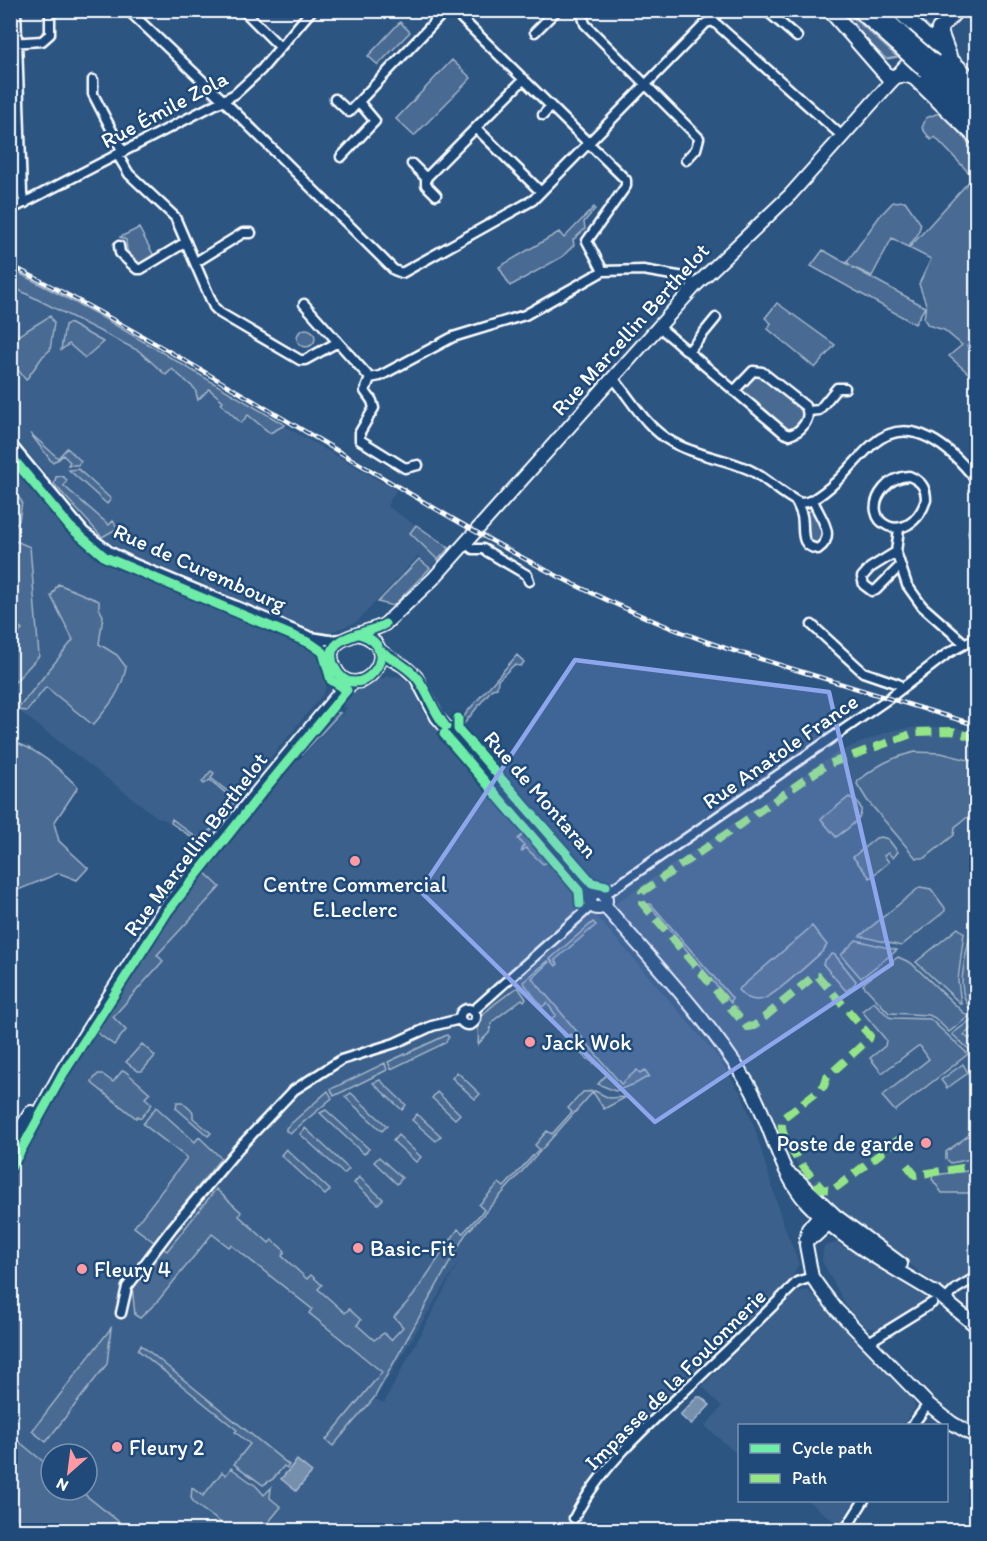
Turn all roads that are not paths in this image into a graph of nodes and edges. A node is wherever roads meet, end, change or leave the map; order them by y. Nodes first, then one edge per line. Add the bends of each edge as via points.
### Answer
1 (16, 10) edge
2 (50, 10) edge
3 (128, 10) edge
4 (243, 10) edge
5 (312, 10) edge
6 (446, 10) edge
7 (453, 10) edge
8 (557, 10) edge
9 (581, 10) edge
10 (718, 10) edge
11 (765, 10) edge
12 (830, 10) edge
13 (859, 10) edge
14 (876, 10) edge
15 (898, 10) edge
16 (958, 10) edge
17 (713, 21) junction
18 (939, 29) junction
19 (535, 32) dead end
20 (797, 36) dead end
21 (900, 40) junction
22 (14, 42) edge
23 (928, 42) junction
24 (280, 48) junction
25 (949, 56) junction
26 (907, 64) dead end
27 (930, 66) junction
28 (892, 79) junction
29 (93, 80) dead end
30 (524, 80) junction
31 (646, 84) junction
32 (976, 84) edge
33 (335, 99) dead end
34 (223, 101) junction
35 (358, 102) junction
36 (976, 103) edge
37 (14, 105) edge
38 (551, 106) junction
39 (543, 115) dead end
40 (976, 120) edge
41 (476, 128) junction
42 (842, 136) junction
43 (976, 137) edge
44 (588, 143) junction
45 (120, 153) junction
46 (341, 156) dead end
47 (686, 160) dead end
48 (412, 164) dead end
49 (426, 178) junction
50 (541, 192) junction
51 (436, 195) dead end
52 (25, 202) junction
53 (10, 210) edge
54 (251, 233) dead end
55 (186, 242) junction
56 (119, 246) dead end
57 (196, 262) junction
58 (603, 271) junction
59 (696, 285) junction
60 (304, 304) dead end
61 (716, 318) dead end
62 (658, 326) junction
63 (338, 342) junction
64 (688, 352) junction
65 (370, 378) junction
66 (613, 378) junction
67 (845, 388) dead end
68 (734, 391) junction
69 (808, 411) junction
70 (10, 442) edge
71 (418, 465) dead end
72 (976, 480) edge
73 (813, 500) junction
74 (796, 501) junction
75 (976, 524) edge
76 (899, 529) junction
77 (976, 539) edge
78 (465, 543) junction
79 (896, 552) junction
80 (900, 566) junction
81 (530, 581) dead end
82 (386, 624) junction
83 (812, 625) dead end
84 (359, 634) junction
85 (311, 637) junction
86 (976, 638) edge
87 (342, 639) junction
88 (964, 644) junction
89 (378, 647) junction
90 (334, 666) junction
91 (376, 671) junction
92 (409, 671) junction
93 (355, 682) junction
94 (902, 688) junction
95 (598, 900) junction
96 (10, 1146) edge
97 (10, 1166) edge
98 (788, 1173) junction
99 (824, 1220) junction
100 (846, 1232) junction
101 (812, 1276) junction
102 (976, 1278) edge
103 (939, 1300) junction
104 (121, 1313) dead end
105 (976, 1326) edge
106 (869, 1342) junction
107 (928, 1404) junction
108 (913, 1424) edge
109 (976, 1437) edge
110 (863, 1502) edge
111 (574, 1518) dead end
112 (845, 1530) edge

1 - 22 street
2 - 22 street via 50,34 42,41
3 - 34 street
4 - 24 street
5 - 24 street, Rue Émile Zola
6 - 35 street
7 - 30 street
8 - 19 street
9 - 31 street via 585,24
10 - 17 street
11 - 20 street
12 - 28 main road
13 - 21 main road
14 - 21 main road
15 - 23 main road
16 - 18 main road
17 - 31 street via 706,23
17 - 42 street
18 - 23 main road
18 - 25 main road
21 - 27 main road, bridge
22 - 37 street
23 - 25 main road
24 - 34 street, Rue Émile Zola via 252,80
25 - 32 main road
26 - 28 main road, Rue Marcellin Berthelot
27 - 36 main road
27 - 40 main road
28 - 42 main road, Rue Marcellin Berthelot
28 - 43 main road via 902,74 915,78
29 - 45 street via 93,94
30 - 38 street
30 - 41 street
31 - 44 street
31 - 47 street via 699,138 696,149
33 - 35 street via 349,112
34 - 45 street, Rue Émile Zola
34 - 50 street via 398,272 409,271 528,204
35 - 46 street via 375,121
37 - 52 street
38 - 39 street
38 - 44 street
41 - 49 street
41 - 50 street
42 - 59 main road, Rue Marcellin Berthelot via 790,195
44 - 50 street
44 - 58 street via 627,183 587,241
45 - 52 street, Rue Émile Zola
45 - 55 street via 131,175 176,217
48 - 49 street
49 - 51 street via 426,185
52 - 53 street, Rue Émile Zola
54 - 57 street via 243,233
55 - 56 street via 137,269 120,253
55 - 57 street
57 - 63 street via 217,310 297,359 305,360
58 - 59 street via 643,270 684,277
58 - 65 street via 525,315 453,337
59 - 62 main road, Rue Marcellin Berthelot
60 - 63 street
61 - 64 street
62 - 64 street
62 - 66 main road, Rue Marcellin Berthelot
63 - 65 street
64 - 68 street
65 - 71 street via 365,391 374,408 360,432 360,440 405,468
66 - 74 street via 645,420 672,443 753,471
66 - 78 main road, Rue Marcellin Berthelot
67 - 69 street via 837,388 819,410
68 - 69 street via 753,371 762,372
68 - 69 street via 789,435 805,422
70 - 85 street, Rue de Curembourg via 84,532 109,552
72 - 73 street via 931,438 904,431 873,444 836,484
73 - 74 street
73 - 74 street via 828,530 826,541 818,549 811,548 803,538 802,514
75 - 77 street
76 - 76 street via 913,521 926,500 924,486 909,476 889,483 876,504 875,511 882,521
76 - 79 street
78 - 81 street via 473,549 483,549 527,575
78 - 82 main road, Rue Marcellin Berthelot
79 - 80 street
79 - 80 street via 867,571 862,581 876,590
80 - 88 street via 914,597
82 - 84 main road, Rue Marcellin Berthelot
82 - 89 main road, Rue Marcellin Berthelot
83 - 94 street via 863,672
84 - 87 main road, Rue Marcellin Berthelot
84 - 89 main road
85 - 87 street, Rue de Curembourg
85 - 90 street, Rue de Curembourg
86 - 88 street, Rue Anatole France
87 - 90 main road, Rue Marcellin Berthelot via 334,649
88 - 94 street, Rue Anatole France
89 - 91 main road, Rue Marcellin Berthelot
89 - 92 main road, Rue de Montaran
90 - 93 main road via 344,678
90 - 96 main road, Rue Marcellin Berthelot via 332,694 167,897
91 - 92 main road
91 - 93 main road, Rue Marcellin Berthelot
92 - 95 main road, Rue de Montaran via 422,685 437,717
93 - 97 main road, Rue Marcellin Berthelot via 341,691 163,911 63,1069
94 - 95 street, Rue Anatole France
95 - 98 main road, Rue de Montaran via 717,1039 747,1082 764,1112
95 - 104 street, Rue Anatole France via 473,1011 475,1018 471,1024 460,1020 432,1026 341,1060 294,1090 238,1149 127,1287
98 - 99 main road, Rue de Montaran via 793,1186
98 - 100 main road, Rue de Montaran
99 - 100 main road, Rue de Montaran
99 - 101 main road via 808,1229
100 - 103 main road
101 - 106 main road
101 - 111 street, Impasse de la Foulonnerie via 797,1282 624,1450
102 - 103 street
103 - 105 main road
103 - 106 street
106 - 107 main road
107 - 108 street
107 - 109 main road
110 - 112 street

